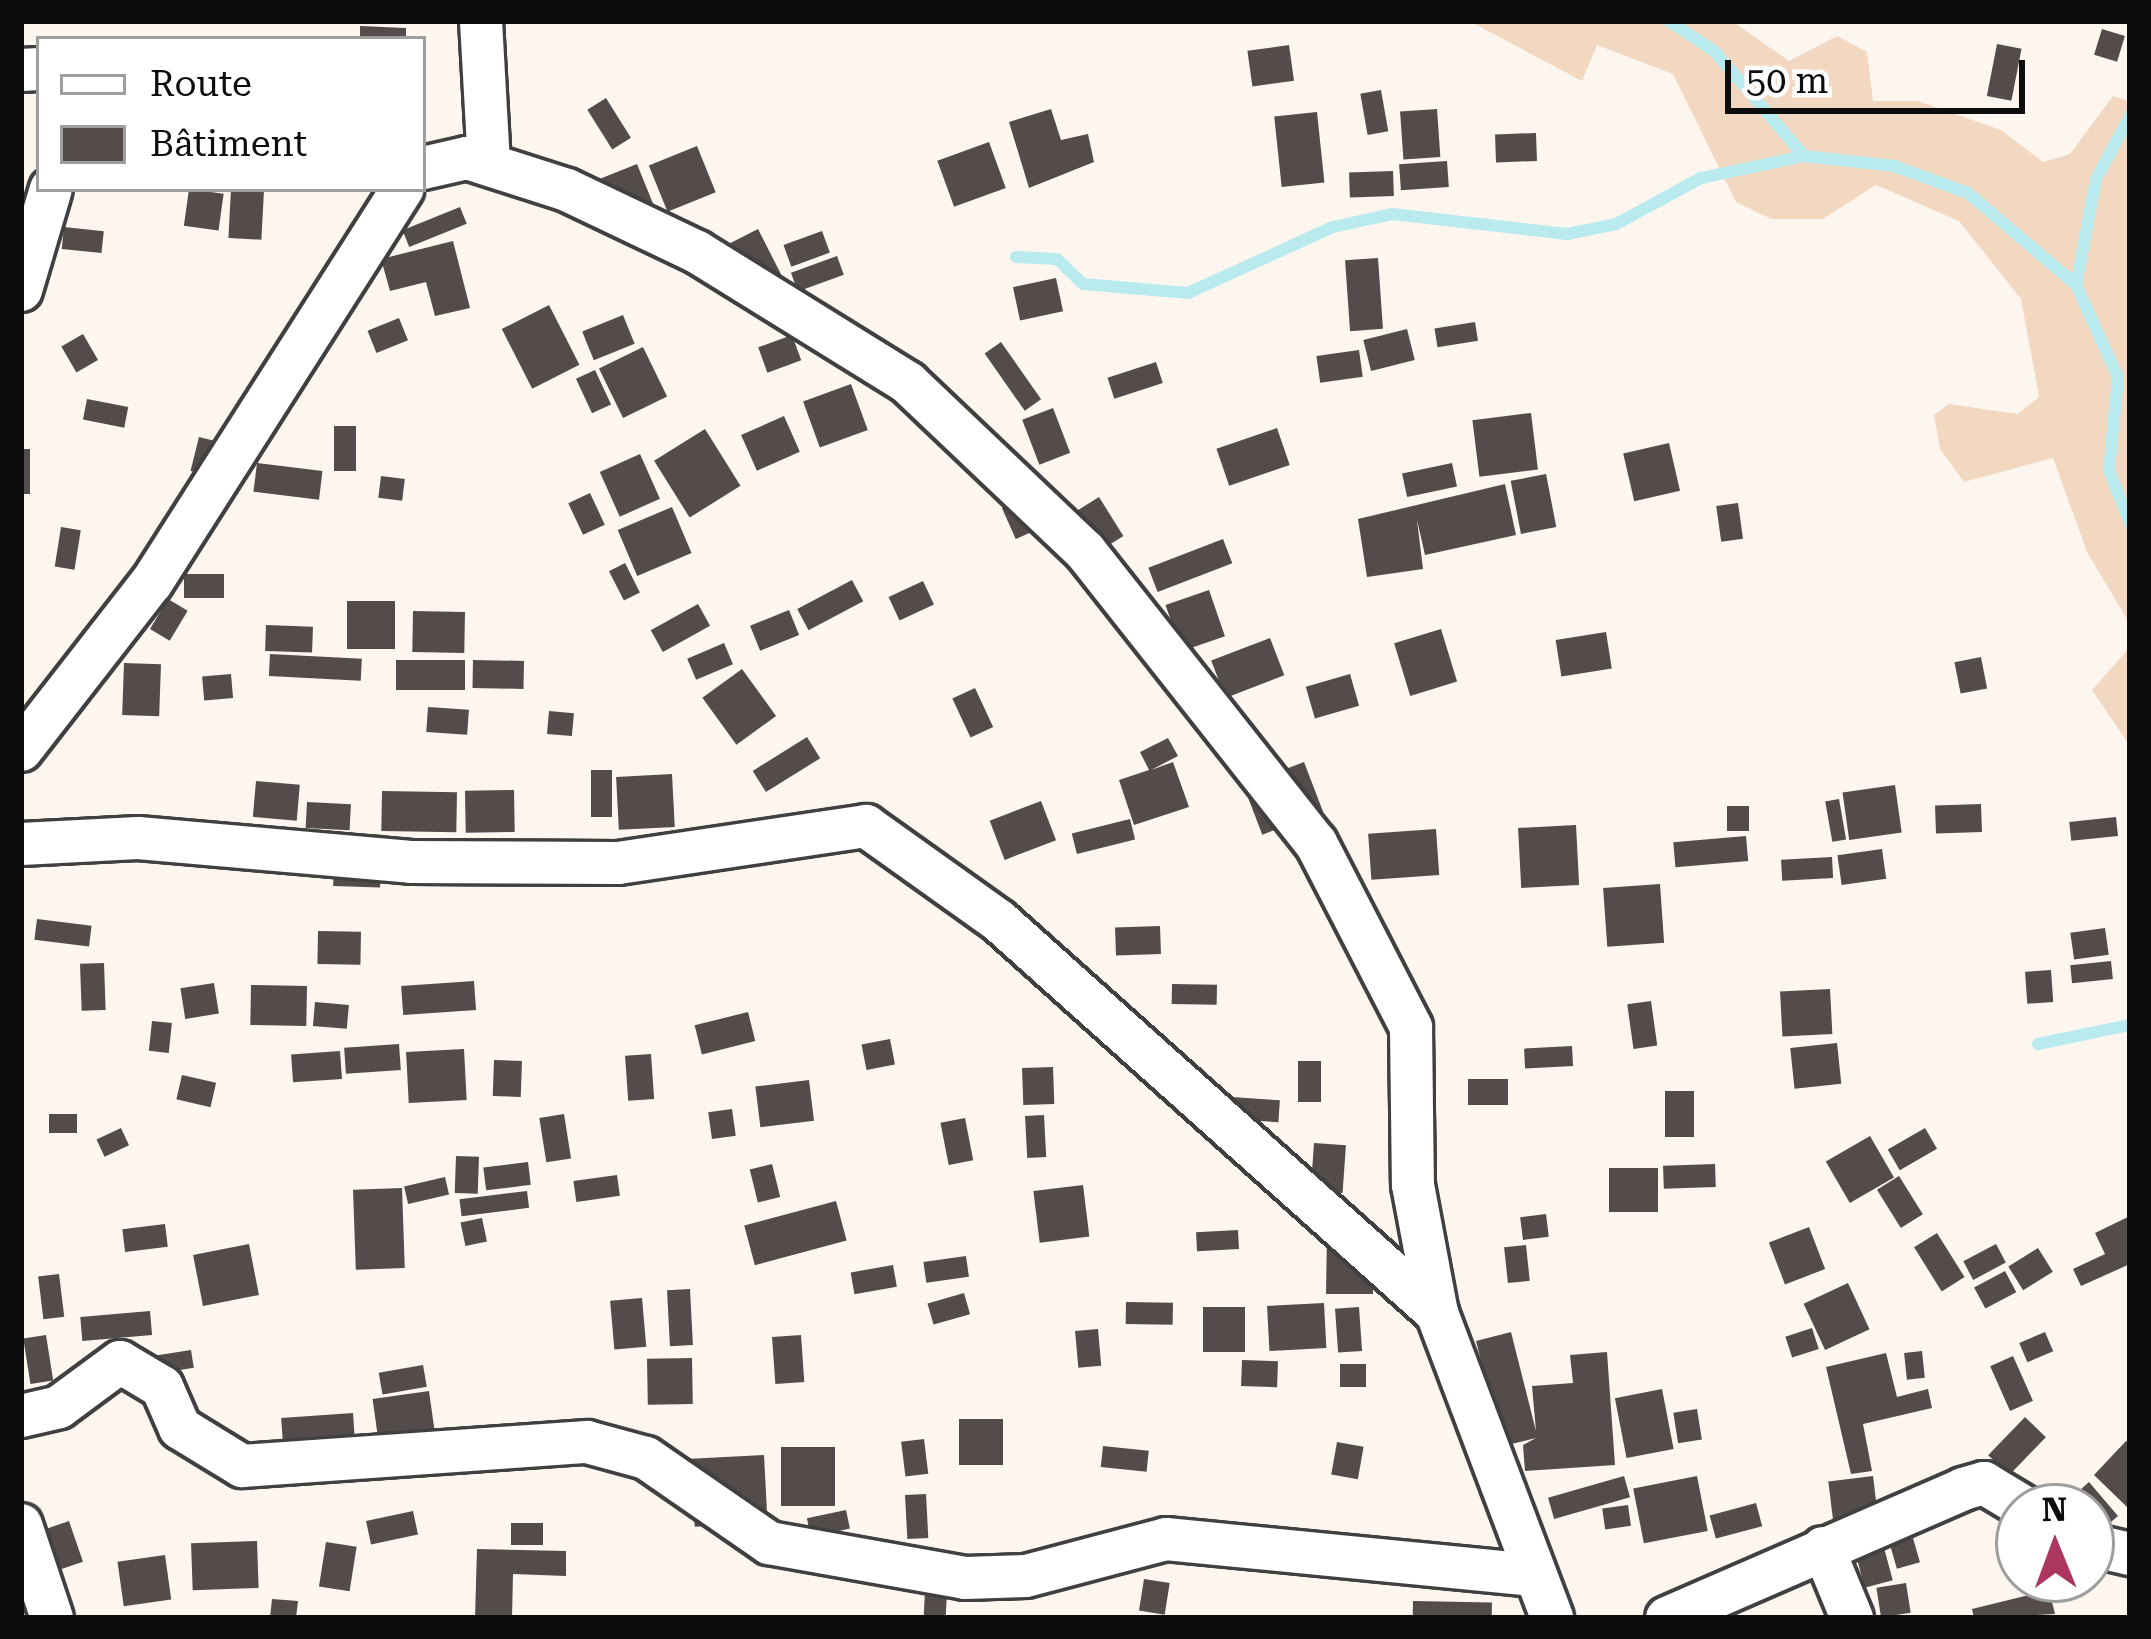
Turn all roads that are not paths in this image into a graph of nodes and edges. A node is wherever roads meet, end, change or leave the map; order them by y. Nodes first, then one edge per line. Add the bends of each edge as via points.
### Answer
1 (481, 21) edge
2 (426, 159) edge
3 (489, 162) junction
4 (50, 192) edge
5 (400, 192) edge
6 (21, 290) edge
7 (21, 750) edge
8 (21, 844) edge
9 (1437, 1313) junction
10 (21, 1416) edge
11 (1995, 1490) edge
12 (21, 1525) edge
13 (1823, 1548) junction
14 (1534, 1575) junction
15 (52, 1618) edge
16 (1552, 1618) edge
17 (1667, 1618) edge
18 (1852, 1618) edge

1 - 3 street
2 - 3 street
3 - 9 street via 697,252 908,383 1084,551 1316,843 1379,957 1411,1027 1413,1185
4 - 6 street
5 - 7 street via 152,581
8 - 9 street via 139,838 411,862 618,863 866,826 999,921
9 - 14 street
10 - 14 street via 59,1407 119,1362 162,1387 180,1428 242,1466 587,1442 646,1458 769,1543 965,1578 1026,1576 1166,1539
11 - 13 street via 1984,1483
12 - 15 street
13 - 17 street
13 - 18 street
14 - 16 street

